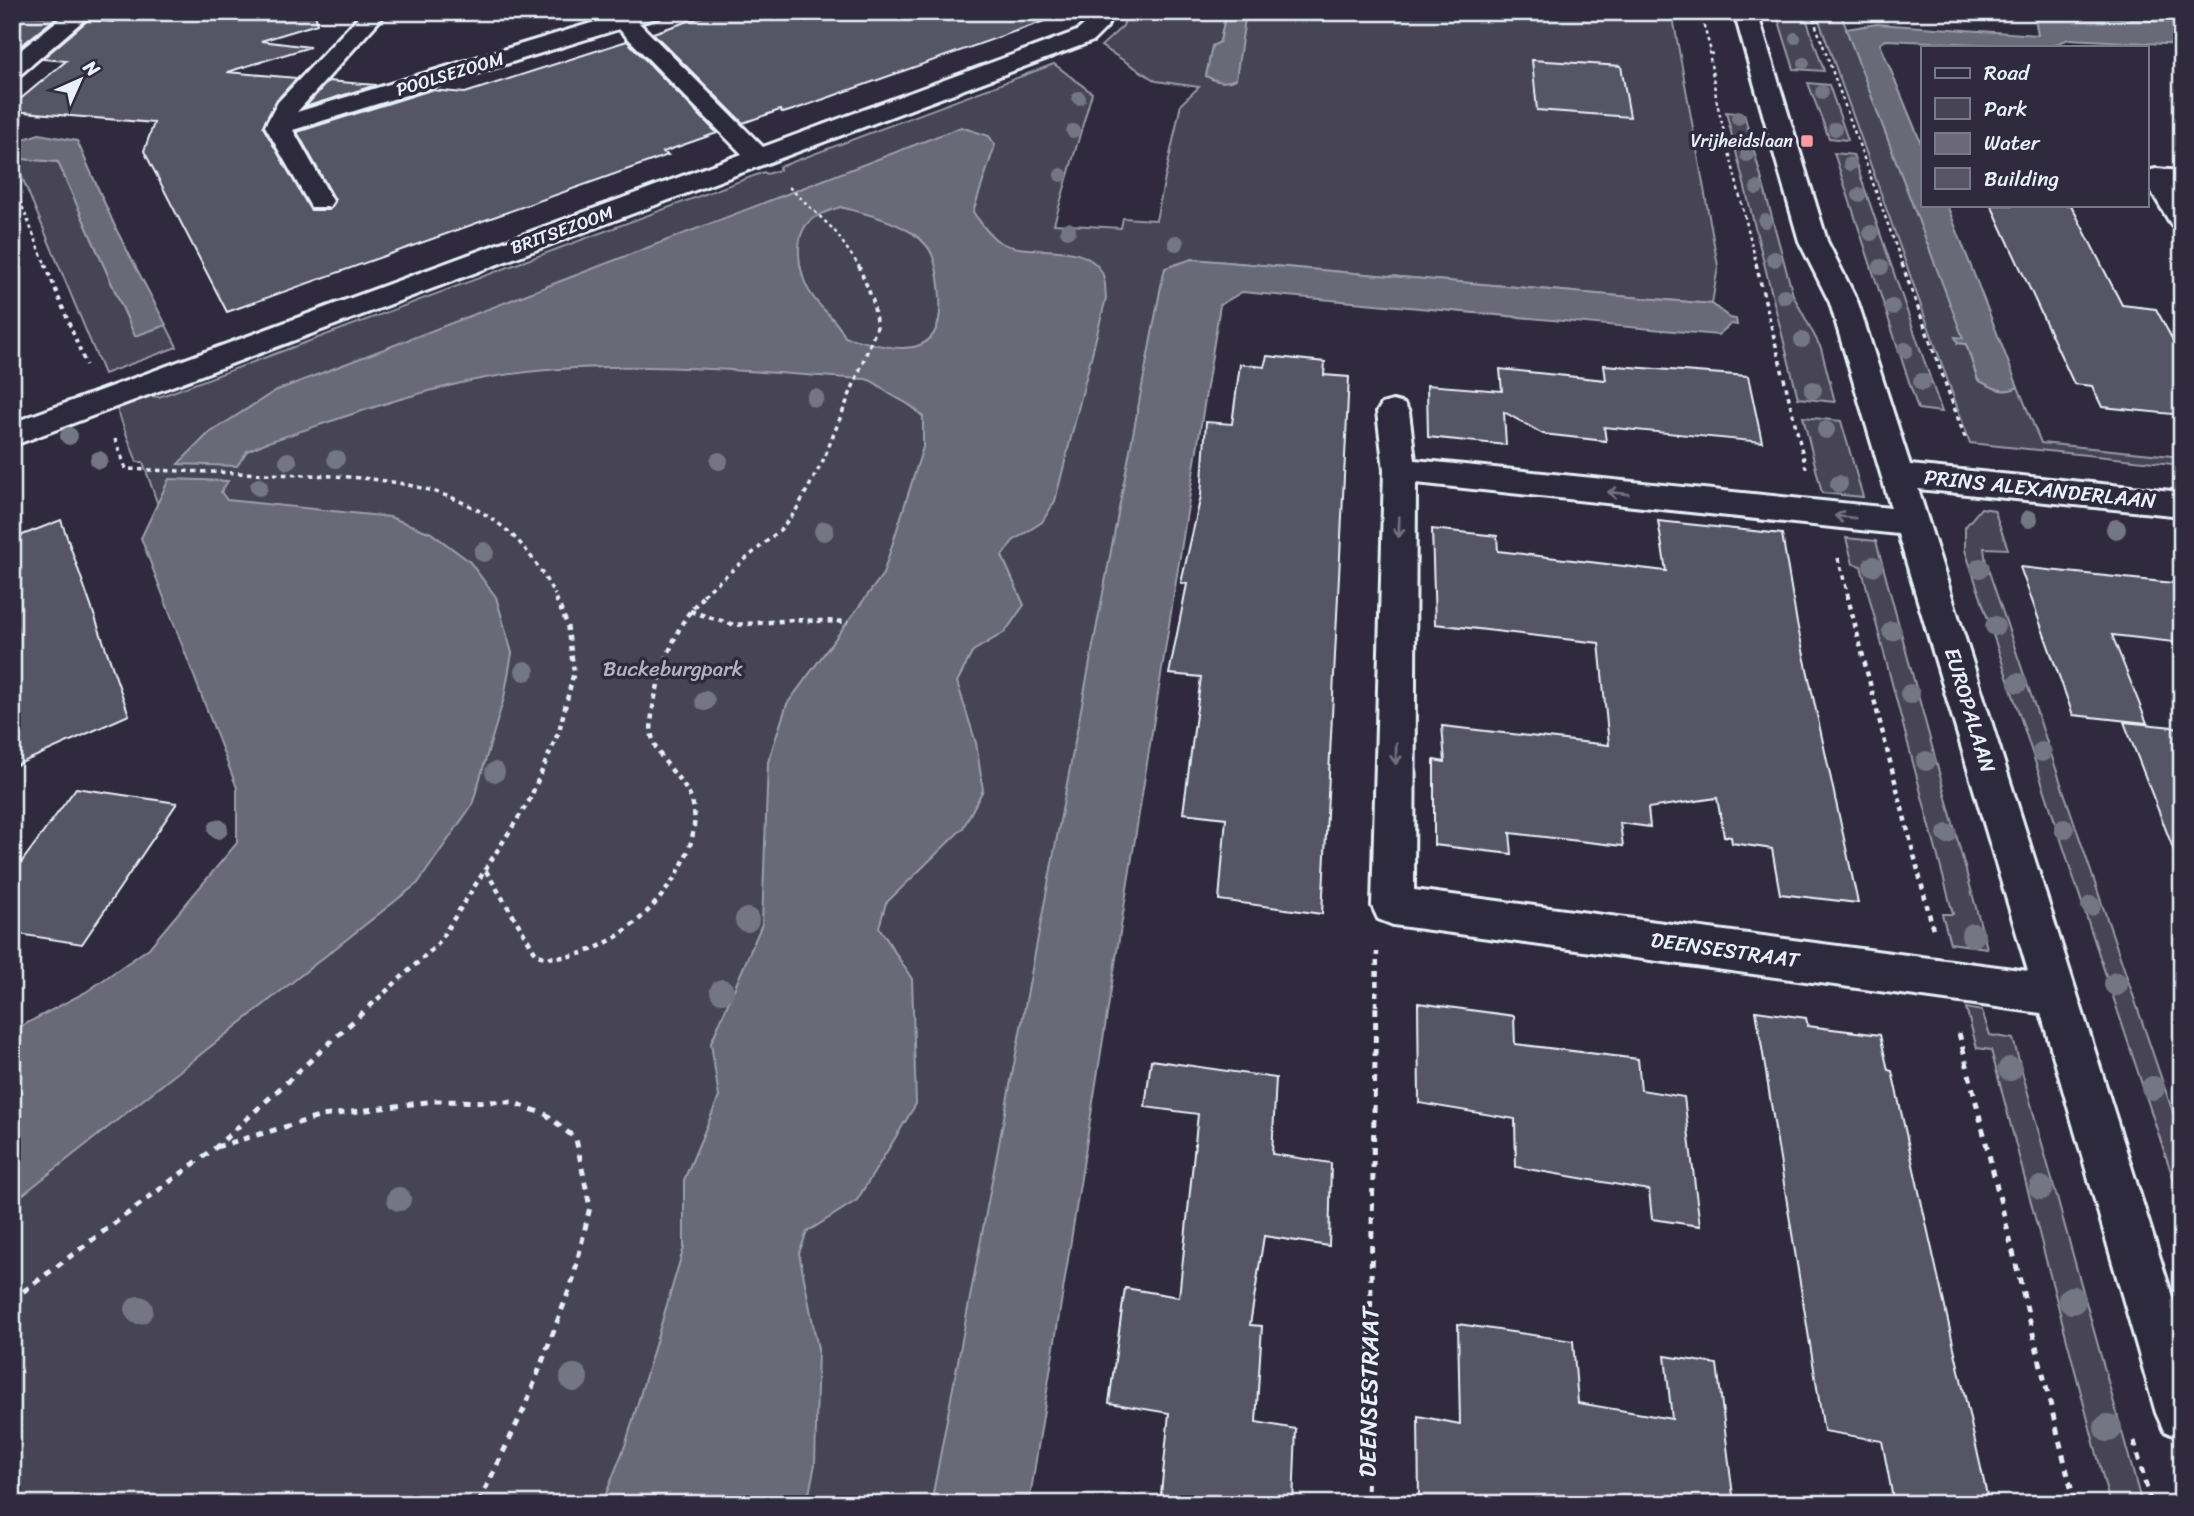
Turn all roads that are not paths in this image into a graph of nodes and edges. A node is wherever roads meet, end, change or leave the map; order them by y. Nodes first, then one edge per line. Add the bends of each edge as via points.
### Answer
1 (82, 12) edge
2 (376, 12) edge
3 (652, 12) edge
4 (1101, 12) edge
5 (1745, 12) edge
6 (618, 17) edge
7 (12, 69) edge
8 (278, 126) junction
9 (759, 157) junction
10 (2182, 179) edge
11 (320, 201) dead end
12 (2182, 220) edge
13 (1393, 412) dead end
14 (12, 435) edge
15 (1400, 470) junction
16 (1898, 475) junction
17 (2182, 504) edge
18 (1913, 523) junction
19 (2057, 995) junction
20 (2182, 1413) edge

1 - 7 street
2 - 8 street via 287,107
3 - 6 street, POOLSEZOOM
4 - 9 street, BRITSEZOOM via 1085,36
5 - 16 street, EUROPALAAN via 1813,241 1844,303
6 - 8 street, POOLSEZOOM
6 - 9 street
8 - 11 street
9 - 14 street, BRITSEZOOM
10 - 12 street via 2156,177
13 - 15 street
18 -> 15 street
15 -> 19 street, DEENSESTRAAT via 1393,906
16 - 17 street, PRINS ALEXANDERLAAN
16 - 18 street, EUROPALAAN
18 - 19 street, EUROPALAAN
19 - 20 street, EUROPALAAN

